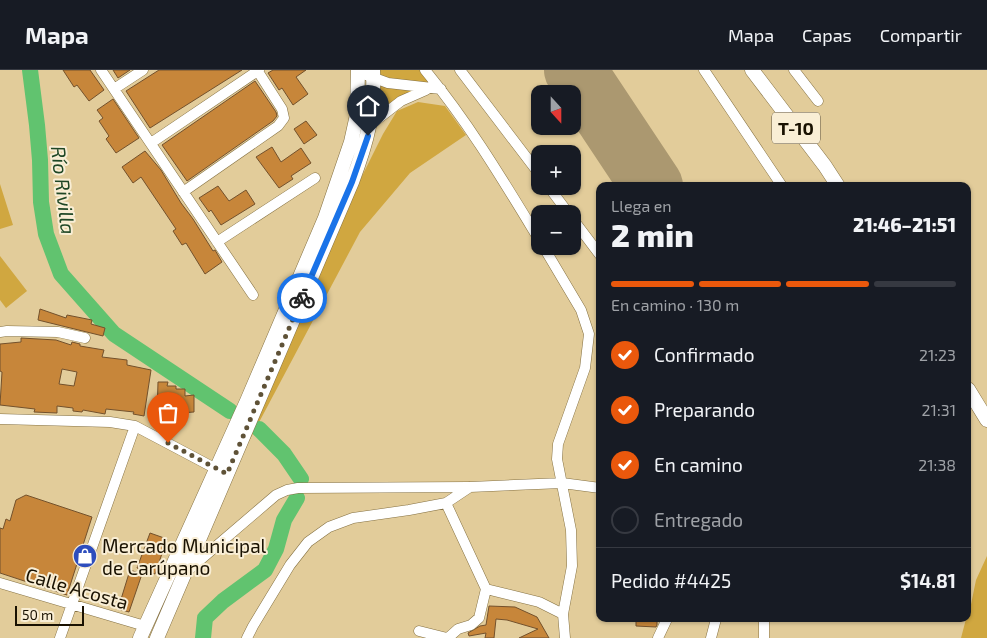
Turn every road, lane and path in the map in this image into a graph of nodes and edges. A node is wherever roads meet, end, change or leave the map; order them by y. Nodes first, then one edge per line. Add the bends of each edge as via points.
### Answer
1 (101, 70) edge
2 (143, 70) edge
3 (258, 70) edge
4 (425, 70) edge
5 (460, 70) edge
6 (704, 70) edge
7 (752, 70) edge
8 (794, 70) edge
9 (365, 72) edge
10 (114, 89) junction
11 (436, 89) junction
12 (818, 101) dead end
13 (370, 124) junction
14 (151, 144) junction
15 (531, 163) edge
16 (315, 178) dead end
17 (779, 182) edge
18 (835, 182) edge
19 (183, 192) junction
20 (531, 226) edge
21 (581, 230) edge
22 (217, 242) junction
23 (596, 250) edge
24 (548, 255) edge
25 (253, 295) dead end
26 (0, 332) edge
27 (85, 338) dead end
28 (971, 394) edge
29 (0, 419) edge
30 (987, 420) edge
31 (135, 426) junction
32 (222, 472) junction
33 (562, 483) junction
34 (470, 487) junction
35 (596, 487) edge
36 (446, 503) junction
37 (186, 572) junction
38 (0, 583) edge
39 (486, 589) junction
40 (71, 604) junction
41 (563, 614) junction
42 (665, 622) edge
43 (715, 622) edge
44 (764, 622) edge
45 (419, 631) dead end
46 (142, 632) edge
47 (60, 638) edge
48 (157, 638) edge
49 (247, 638) edge
50 (447, 638) edge
51 (565, 638) edge
52 (658, 638) edge
53 (711, 638) edge
54 (764, 638) edge

1 - 10 street
2 - 10 street
3 - 14 street
3 - 19 street via 282,109 284,118 278,126
4 - 11 street
5 - 15 street
6 - 17 street
7 - 18 highway, T-10
8 - 12 street
9 - 11 street via 399,86
9 - 13 highway via 373,102
9 - 32 highway via 344,168
10 - 14 street
11 - 13 street via 401,101
11 - 20 street via 482,146
13 - 32 highway via 352,182
14 - 19 street
16 - 22 street
19 - 22 street
21 - 23 street
22 - 25 street
24 - 33 street via 581,310 589,334 585,368 558,444 557,459
26 - 27 street via 58,332
28 - 30 highway
29 - 31 street via 110,422
31 - 32 street
31 - 40 street
32 - 37 highway
32 - 46 highway
33 - 34 street
33 - 35 street
33 - 41 street via 571,530 572,566
34 - 36 street
34 - 37 street via 287,490 276,495
36 - 39 street
36 - 49 street via 353,518 329,527 308,542 290,566
37 - 48 highway
38 - 40 street, Calle Acosta
39 - 41 street via 539,602
39 - 50 street via 479,618
40 - 46 street, Calle Acosta
40 - 47 street
41 - 51 street
42 - 52 street
43 - 53 street
44 - 54 street
45 - 50 street

